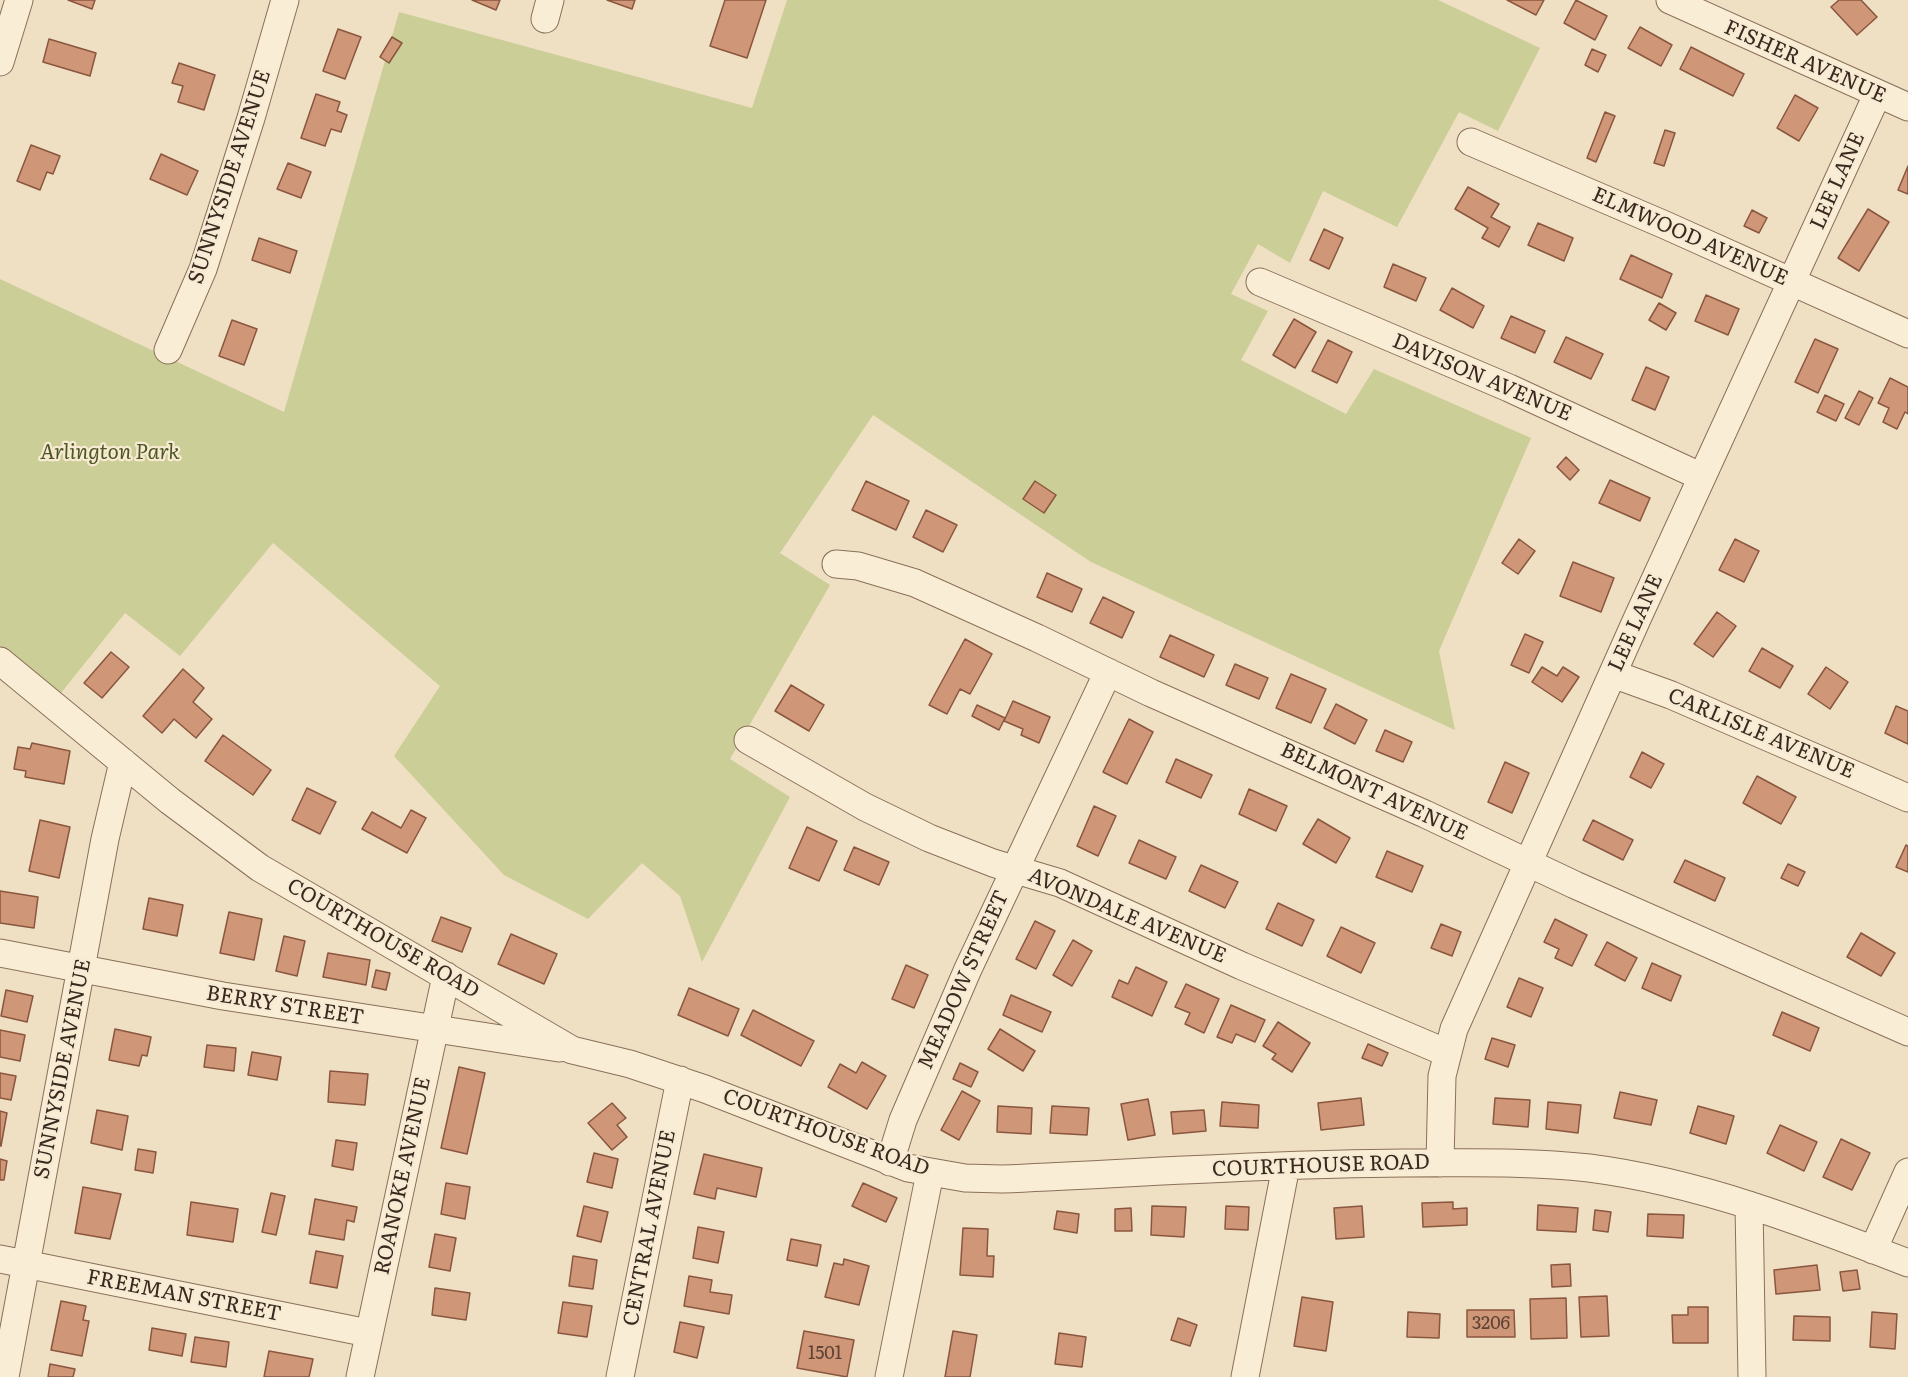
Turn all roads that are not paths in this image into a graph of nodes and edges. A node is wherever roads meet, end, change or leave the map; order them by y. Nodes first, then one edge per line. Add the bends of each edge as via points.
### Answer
1 (19, 0) edge
2 (285, 0) edge
3 (1670, 0) edge
4 (0, 62) edge
5 (1877, 95) junction
6 (1908, 107) edge
7 (1471, 142) dead end
8 (1260, 282) dead end
9 (1793, 282) junction
10 (1908, 334) edge
11 (168, 350) dead end
12 (1702, 477) junction
13 (836, 564) dead end
14 (0, 661) edge
15 (1108, 672) junction
16 (1613, 674) junction
17 (748, 740) dead end
18 (123, 762) junction
19 (1908, 798) edge
20 (1528, 863) junction
21 (1013, 868) junction
22 (0, 953) edge
23 (83, 968) junction
24 (446, 976) junction
25 (435, 1029) junction
26 (1908, 1032) edge
27 (572, 1050) junction
28 (1447, 1053) junction
29 (680, 1080) junction
30 (890, 1162) junction
31 (1440, 1163) junction
32 (1286, 1166) junction
33 (930, 1173) junction
34 (1908, 1173) edge
35 (1749, 1205) junction
36 (1874, 1250) junction
37 (13, 1261) edge
38 (1908, 1263) edge
39 (368, 1333) junction
40 (5, 1377) edge
41 (360, 1377) edge
42 (620, 1377) edge
43 (889, 1377) edge
44 (1245, 1377) edge
45 (1752, 1377) edge

1 - 4 street
2 - 11 street, SUNNYSIDE AVENUE via 203,269
3 - 5 street, FISHER AVENUE
5 - 6 street, FISHER AVENUE
5 - 9 street, LEE LANE
7 - 9 street, ELMWOOD AVENUE
8 - 12 street, DAVISON AVENUE via 1562,411
9 - 10 street, ELMWOOD AVENUE
9 - 12 street, LEE LANE
12 - 16 street, LEE LANE
13 - 15 street, BELMONT AVENUE via 858,566 915,584
14 - 18 street, COURTHOUSE ROAD
15 - 20 street, BELMONT AVENUE
15 - 21 street, MEADOW STREET
16 - 19 street, CARLISLE AVENUE via 1671,695
16 - 20 street, LEE LANE
17 - 21 street, AVONDALE AVENUE via 865,807 929,838
18 - 23 street, SUNNYSIDE AVENUE
18 - 24 street, COURTHOUSE ROAD via 213,836 260,868
20 - 26 street, BELMONT AVENUE
20 - 28 street, LEE LANE
21 - 28 street, AVONDALE AVENUE via 1060,883
21 - 30 street, MEADOW STREET via 903,1120
22 - 23 street, BERRY STREET
23 - 25 street, BERRY STREET via 223,996
23 - 37 street, SUNNYSIDE AVENUE
24 - 25 street, ROANOKE AVENUE
24 - 27 street, COURTHOUSE ROAD
25 - 27 street, BERRY STREET
25 - 39 street, ROANOKE AVENUE
27 - 29 street, COURTHOUSE ROAD
28 - 31 street, LEE LANE via 1440,1101
29 - 30 street, COURTHOUSE ROAD
29 - 42 street, CENTRAL AVENUE
30 - 33 street, COURTHOUSE ROAD
31 - 32 street, COURTHOUSE ROAD
31 - 35 street, COURTHOUSE ROAD via 1589,1168
32 - 33 street, COURTHOUSE ROAD via 1002,1179
32 - 44 street
33 - 43 street
34 - 36 street
35 - 36 street, COURTHOUSE ROAD
35 - 45 street
36 - 38 street, COURTHOUSE ROAD
37 - 39 street, FREEMAN STREET
37 - 40 street, SUNNYSIDE AVENUE
39 - 41 street, ROANOKE AVENUE

